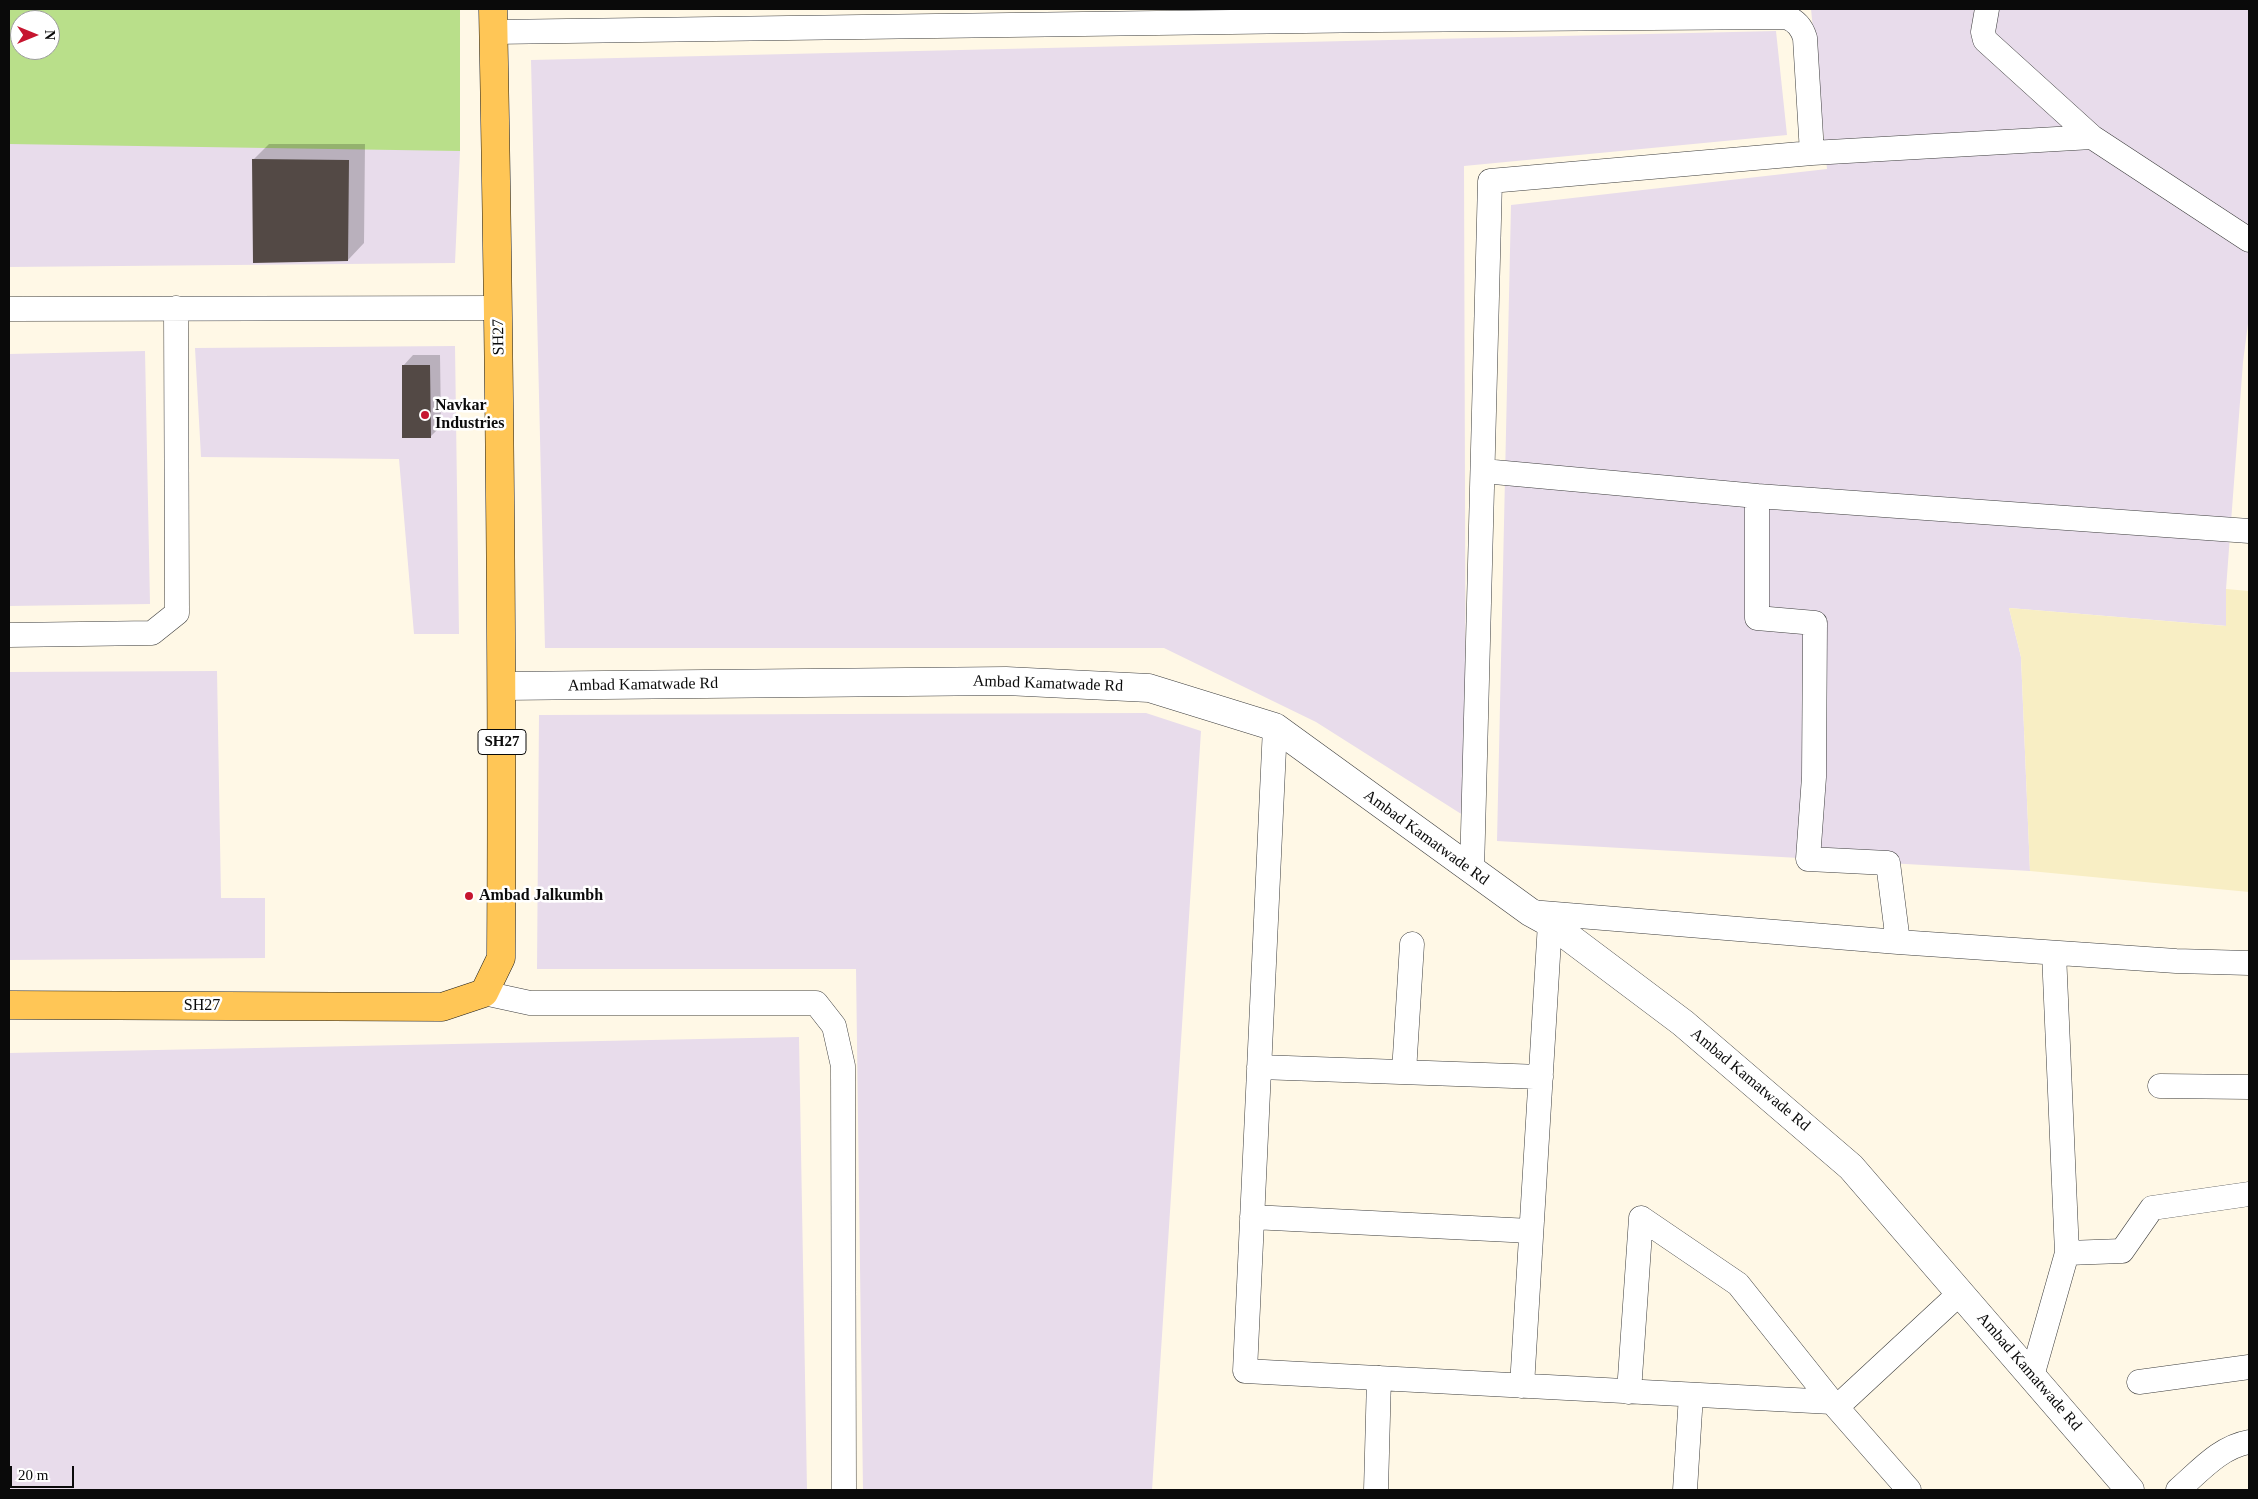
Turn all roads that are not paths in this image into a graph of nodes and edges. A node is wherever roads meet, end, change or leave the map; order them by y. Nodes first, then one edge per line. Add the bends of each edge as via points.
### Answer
1 (1987, 9) edge
2 (1378, 14) edge
3 (908, 18) edge
4 (493, 21) edge
5 (2092, 138) junction
6 (1812, 152) junction
7 (2249, 240) edge
8 (176, 308) junction
9 (499, 308) junction
10 (9, 309) edge
11 (1483, 471) junction
12 (1757, 496) junction
13 (2249, 531) edge
14 (9, 635) edge
15 (503, 686) junction
16 (1275, 727) junction
17 (1472, 871) junction
18 (1540, 918) junction
19 (1898, 942) junction
20 (1412, 944) dead end
21 (2054, 953) junction
22 (2249, 963) edge
23 (484, 993) junction
24 (9, 1004) edge
25 (1259, 1067) junction
26 (1404, 1072) junction
27 (1541, 1077) junction
28 (2160, 1086) dead end
29 (2249, 1087) edge
30 (2249, 1194) edge
31 (1252, 1217) junction
32 (1531, 1231) junction
33 (2067, 1253) junction
34 (1960, 1293) junction
35 (2249, 1367) edge
36 (2032, 1376) junction
37 (1379, 1378) junction
38 (2139, 1382) dead end
39 (1522, 1386) junction
40 (1629, 1392) junction
41 (1691, 1395) junction
42 (1835, 1405) junction
43 (2249, 1442) edge
44 (844, 1490) edge
45 (1376, 1490) edge
46 (1685, 1490) edge
47 (1909, 1490) edge
48 (2130, 1490) edge
49 (2178, 1490) edge

1 - 5 street via 1983,32 1985,40
2 - 3 street
2 - 6 street via 1793,19 1805,38
3 - 4 street
4 - 9 main road, SH27 / SH27
5 - 6 street
5 - 7 street
6 - 11 street via 1490,181
8 - 9 street
8 - 10 street
8 - 14 street via 176,613 152,633
9 - 15 main road, SH27 / SH27
11 - 12 street
11 - 17 street
12 - 13 street
12 - 19 street via 1757,618 1815,623 1814,777 1808,859 1888,863
15 - 16 street, Ambad Kamatwade Rd via 1006,681 1149,688
15 - 23 main road, SH27 / SH27 via 501,958
16 - 17 street, Ambad Kamatwade Rd
16 - 25 street
17 - 18 street, Ambad Kamatwade Rd
18 - 19 street
18 - 27 street
18 - 34 street, Ambad Kamatwade Rd via 1683,1023 1852,1167
19 - 21 street
20 - 26 street
21 - 22 street
21 - 33 street
23 - 24 main road, SH27 / SH27 via 442,1007
23 - 44 street via 530,1003 816,1003 834,1026 844,1066
25 - 26 street
25 - 31 street
26 - 27 street
27 - 32 street
28 - 29 street
30 - 33 street via 2152,1208 2122,1251
31 - 32 street
31 - 37 street via 1244,1372
32 - 39 street
33 - 36 street
34 - 36 street, Ambad Kamatwade Rd
34 - 42 street
35 - 38 street
36 - 48 street, Ambad Kamatwade Rd
37 - 39 street
37 - 45 street
39 - 40 street
40 - 41 street
40 - 42 street via 1641,1218 1738,1284
41 - 42 street
41 - 46 street
42 - 47 street
43 - 49 street via 2233,1445 2218,1455

